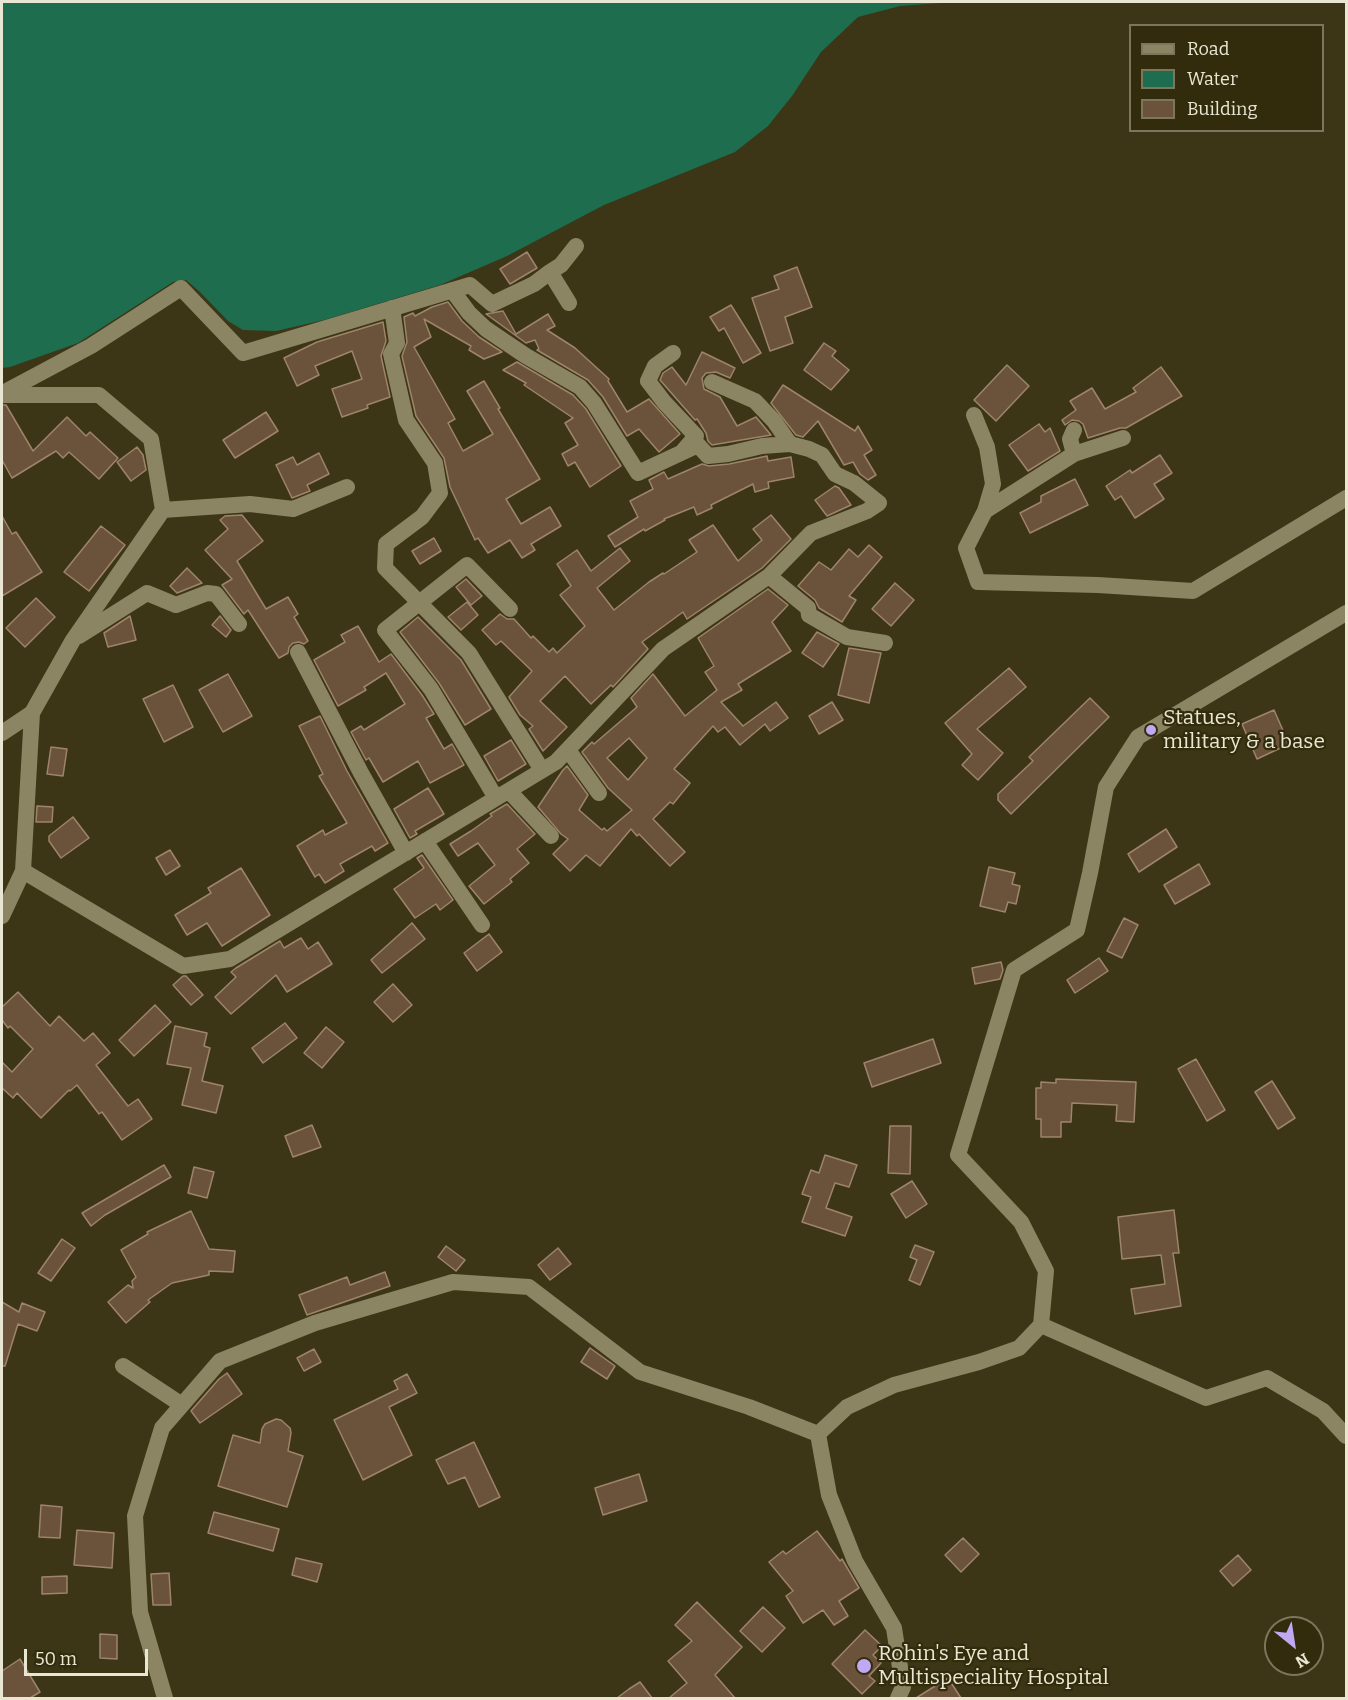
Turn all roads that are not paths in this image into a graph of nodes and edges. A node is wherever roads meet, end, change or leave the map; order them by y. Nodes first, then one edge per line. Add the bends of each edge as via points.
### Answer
1 (576, 246) dead end
2 (550, 272) junction
3 (452, 290) junction
4 (570, 303) dead end
5 (392, 308) junction
6 (673, 353) dead end
7 (712, 382) dead end
8 (2, 394) edge
9 (974, 415) dead end
10 (1074, 429) dead end
11 (1123, 438) dead end
12 (790, 444) junction
13 (682, 452) junction
14 (1074, 454) junction
15 (347, 488) dead end
16 (1347, 498) edge
17 (163, 510) junction
18 (985, 511) junction
19 (770, 576) junction
20 (419, 604) junction
21 (510, 609) dead end
22 (1347, 613) edge
23 (239, 624) dead end
24 (73, 640) junction
25 (885, 643) dead end
26 (298, 652) dead end
27 (32, 713) junction
28 (2, 733) edge
29 (567, 750) junction
30 (542, 770) junction
31 (599, 793) dead end
32 (502, 794) junction
33 (550, 836) dead end
34 (425, 841) junction
35 (406, 853) junction
36 (23, 871) junction
37 (2, 916) edge
38 (482, 926) dead end
39 (1041, 1325) junction
40 (123, 1366) dead end
41 (182, 1405) junction
42 (818, 1434) junction
43 (1347, 1436) edge
44 (165, 1698) edge
45 (897, 1698) edge

1 - 2 street
2 - 3 street via 492,304 470,285
2 - 4 street
3 - 5 street
3 - 13 street via 486,329 580,387 638,473
5 - 8 street via 243,353 181,288 91,346
5 - 20 street via 397,342 391,354 406,420 435,463 440,493 422,517 386,544 385,568
6 - 13 street via 655,366 648,381 696,436
7 - 12 street via 755,401
8 - 17 street via 99,395 150,439
9 - 18 street via 987,447 993,484
10 - 14 street via 1070,439
11 - 14 street
12 - 13 street via 708,456 698,446
12 - 19 street via 822,455 835,474 879,503 812,533
14 - 18 street
15 - 17 street via 293,509 250,504
16 - 18 street via 1193,591 978,582 966,549
17 - 24 street
19 - 25 street via 807,608 809,615 837,632
19 - 29 street via 663,649
20 - 21 street via 467,566
20 - 30 street via 469,653
20 - 32 street via 385,630 431,689
22 - 39 street via 1138,737 1106,787 1077,930 1014,970 958,1155 1021,1221 1046,1271
23 - 24 street via 216,594 207,593 176,605 147,592
24 - 27 street
26 - 35 street
27 - 28 street
27 - 36 street
29 - 30 street
29 - 31 street
30 - 32 street
32 - 33 street
32 - 34 street
34 - 35 street
34 - 38 street
35 - 36 street via 230,959 183,966
36 - 37 street
39 - 42 street via 1019,1348 894,1385 847,1407
39 - 43 street via 1206,1398 1267,1378 1323,1411
40 - 41 street
41 - 42 street via 220,1361 315,1323 453,1282 530,1287 640,1372
41 - 44 street via 162,1428 135,1516 140,1612
42 - 45 street via 829,1495 855,1561 894,1628 903,1687

